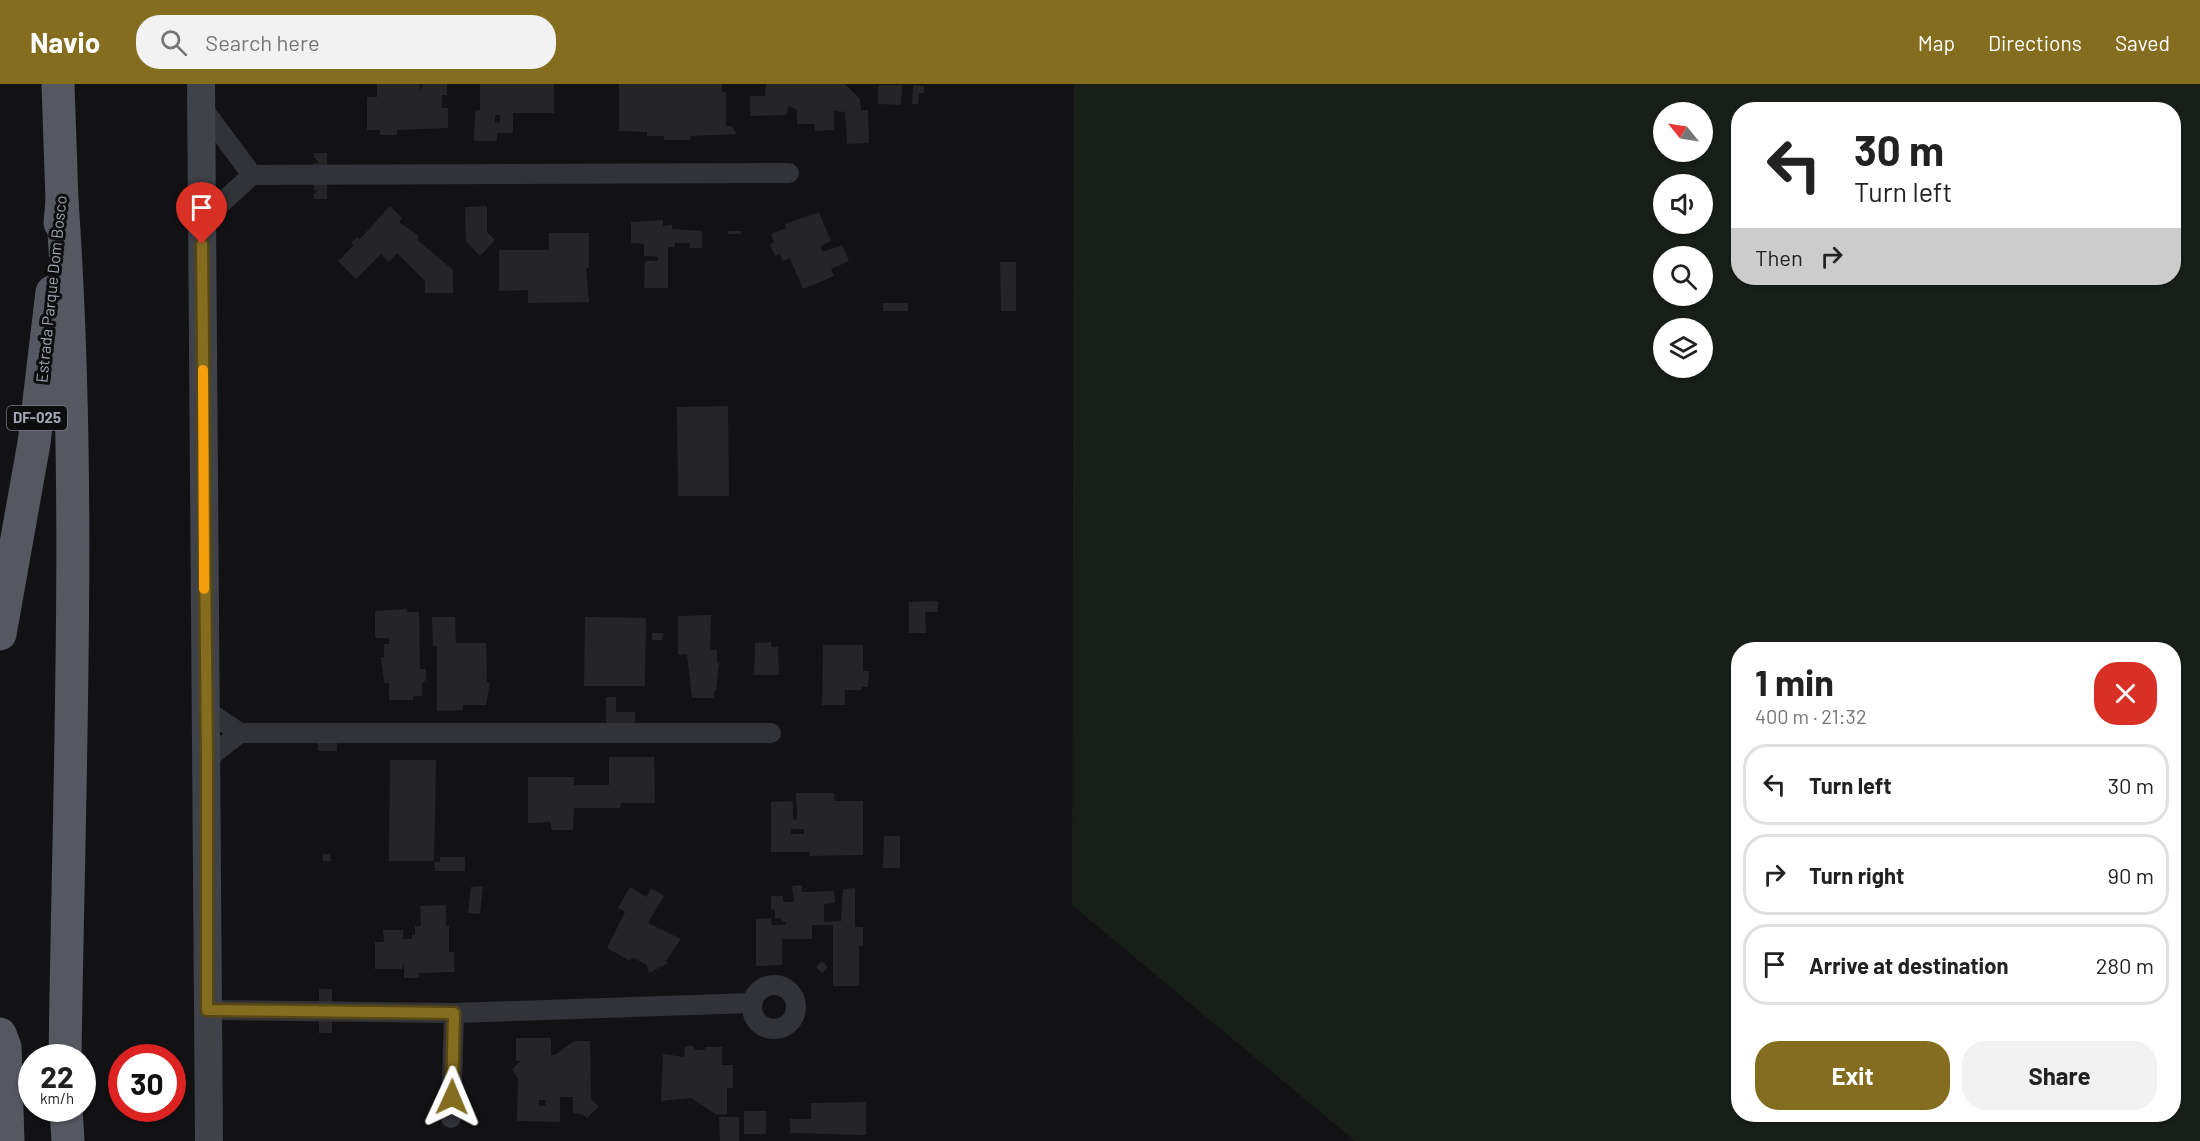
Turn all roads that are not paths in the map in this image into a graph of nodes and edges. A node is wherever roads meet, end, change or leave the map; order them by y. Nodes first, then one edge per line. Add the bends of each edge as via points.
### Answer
1 (58, 84) edge
2 (201, 95) edge
3 (789, 172) dead end
4 (252, 175) junction
5 (62, 201) junction
6 (202, 221) junction
7 (0, 634) edge
8 (206, 710) junction
9 (240, 733) junction
10 (771, 733) dead end
11 (207, 759) junction
12 (752, 1003) dead end
13 (207, 1010) junction
14 (454, 1013) junction
15 (0, 1034) edge
16 (65, 1044) edge
17 (451, 1118) dead end
18 (67, 1122) edge
19 (8, 1141) edge
20 (68, 1141) edge
21 (209, 1141) edge

1 - 5 highway, Estrada Parque Dom Bosco / DF-025
2 - 4 street
2 - 6 main road
3 - 4 street
4 - 6 street
5 - 7 highway, Estrada Parque Dom Bosco / DF-025 via 34,443
5 - 16 highway via 69,304 72,534
6 - 8 main road
8 - 9 street
8 - 11 main road
9 - 10 street
9 - 11 street
11 - 13 main road
12 - 14 street
13 - 14 street
13 - 21 main road
14 - 17 street
15 - 19 highway via 5,1047
18 - 20 highway

